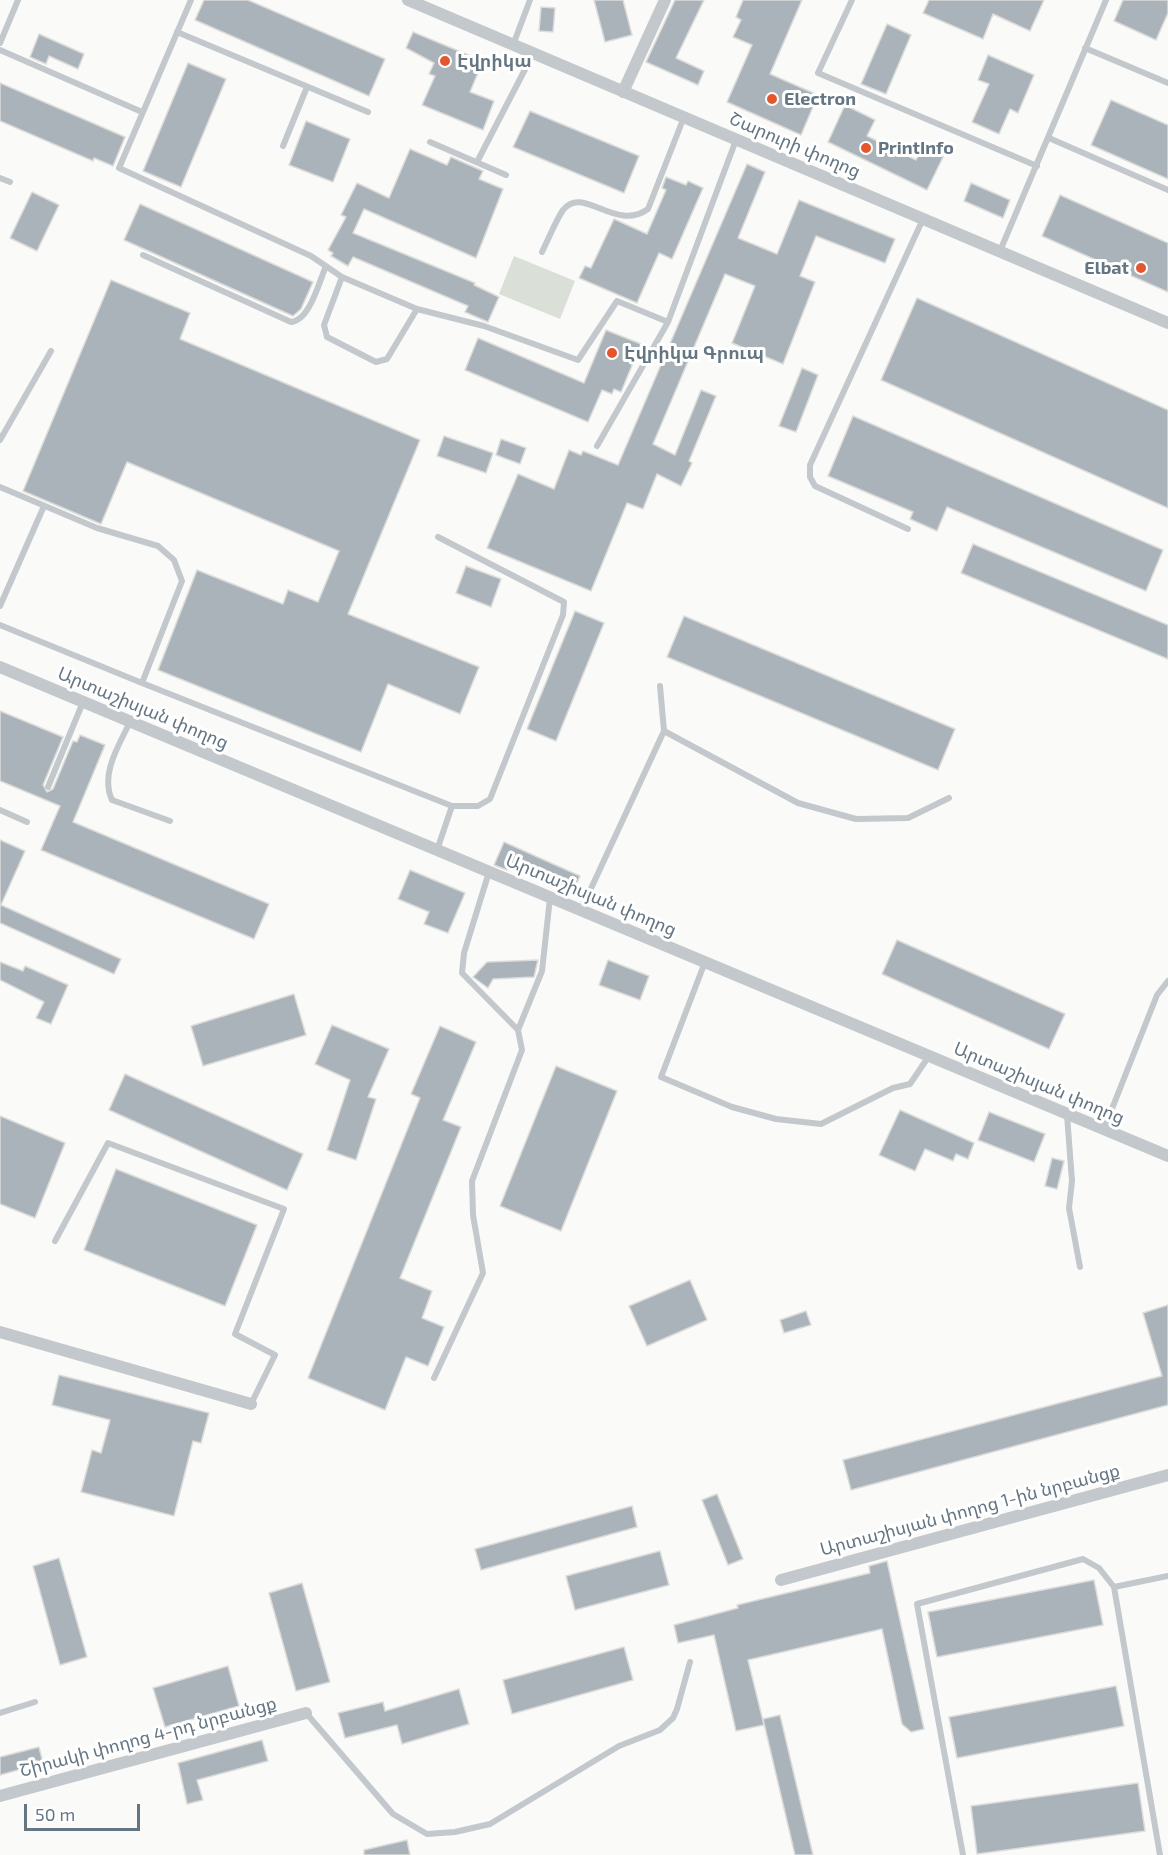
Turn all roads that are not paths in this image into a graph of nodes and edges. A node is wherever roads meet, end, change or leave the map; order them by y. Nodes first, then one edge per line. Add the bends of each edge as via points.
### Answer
1 (18, 0) edge
2 (191, 0) edge
3 (408, 0) edge
4 (530, 0) edge
5 (665, 0) edge
6 (852, 0) edge
7 (1106, 0) edge
8 (177, 33) junction
9 (0, 43) edge
10 (513, 45) junction
11 (1085, 48) junction
12 (0, 51) edge
13 (533, 53) junction
14 (1168, 83) edge
15 (307, 87) junction
16 (623, 92) junction
17 (142, 112) junction
18 (368, 112) dead end
19 (684, 117) junction
20 (1049, 138) junction
21 (737, 140) junction
22 (430, 142) dead end
23 (283, 146) dead end
24 (477, 162) junction
25 (1037, 166) junction
26 (506, 175) dead end
27 (0, 178) edge
28 (10, 182) dead end
29 (1168, 190) edge
30 (923, 219) junction
31 (1000, 251) junction
32 (542, 252) dead end
33 (143, 255) dead end
34 (326, 266) junction
35 (342, 277) junction
36 (417, 309) junction
37 (668, 322) junction
38 (1168, 322) edge
39 (51, 351) dead end
40 (0, 440) edge
41 (597, 446) dead end
42 (0, 487) edge
43 (44, 506) junction
44 (908, 528) dead end
45 (438, 537) dead end
46 (0, 606) edge
47 (0, 625) edge
48 (0, 667) edge
49 (142, 682) junction
50 (660, 686) dead end
51 (83, 702) junction
52 (130, 722) junction
53 (664, 731) junction
54 (48, 787) dead end
55 (949, 798) dead end
56 (452, 806) junction
57 (0, 810) edge
58 (170, 821) dead end
59 (27, 822) dead end
60 (437, 850) junction
61 (489, 872) junction
62 (550, 898) junction
63 (580, 910) junction
64 (705, 962) junction
65 (1168, 981) edge
66 (518, 1030) junction
67 (929, 1056) junction
68 (1067, 1114) junction
69 (1104, 1129) junction
70 (1168, 1156) edge
71 (55, 1241) dead end
72 (1080, 1267) dead end
73 (0, 1332) edge
74 (434, 1378) dead end
75 (251, 1404) joint
76 (1168, 1475) edge
77 (1168, 1576) edge
78 (781, 1580) dead end
79 (1114, 1587) junction
80 (690, 1662) dead end
81 (35, 1701) dead end
82 (0, 1713) edge
83 (306, 1713) joint
84 (0, 1796) edge
85 (963, 1855) edge
86 (1160, 1855) edge

1 - 9 lane
2 - 8 lane
3 - 10 street, Շարուրի փողոց
4 - 10 lane
5 - 16 street
6 - 25 lane via 818,73
7 - 11 lane
8 - 15 lane
8 - 17 lane
10 - 13 street, Շարուրի փողոց
11 - 14 lane
11 - 20 lane
12 - 17 lane
13 - 16 street, Շարուրի փողոց
13 - 24 lane
15 - 18 lane
15 - 23 lane
16 - 19 street, Շարուրի փողոց
17 - 34 lane via 119,168
19 - 21 street, Շարուրի փողոց
19 - 32 lane via 648,209 638,216 624,217 583,201 573,204 564,208
20 - 25 lane
20 - 29 lane
21 - 30 street, Շարուրի փողոց
21 - 37 lane
22 - 24 lane
24 - 26 lane
25 - 31 lane
27 - 28 lane
30 - 31 street, Շարուրի փողոց
30 - 44 lane via 810,465 815,486
31 - 38 street, Շարուրի փողոց
33 - 34 lane via 291,322 305,312
34 - 35 lane
35 - 36 lane
35 - 36 lane via 324,325 327,337 376,362 387,359
36 - 37 lane via 484,326 578,360 617,301
37 - 41 lane
39 - 40 lane
42 - 43 lane
43 - 46 lane
43 - 49 lane via 158,546 174,560 182,581
45 - 56 lane via 564,602 563,615 490,799 478,807
47 - 49 lane
48 - 51 street, Արտաշիսյան փողոց
49 - 56 lane
50 - 53 lane
51 - 52 street, Արտաշիսյան փողոց
51 - 54 lane
52 - 58 lane via 107,778 112,800
52 - 60 street, Արտաշիսյան փողոց
53 - 55 lane via 798,803 856,819 908,818
53 - 63 lane
56 - 60 lane
57 - 59 lane
60 - 61 street, Արտաշիսյան փողոց
61 - 62 street, Արտաշիսյան փողոց
61 - 66 lane via 464,953 462,973
62 - 63 street, Արտաշիսյան փողոց
62 - 66 lane via 542,971
63 - 64 street, Արտաշիսյան փողոց
64 - 67 street, Արտաշիսյան փողոց
64 - 67 lane via 661,1077 732,1107 776,1119 820,1124 910,1083
65 - 69 lane via 1157,995
66 - 74 lane via 522,1050 472,1181 472,1215 483,1273
67 - 68 street, Արտաշիսյան փողոց
68 - 69 street, Արտաշիսյան փողոց
68 - 72 lane via 1072,1181 1069,1208
69 - 70 street, Արտաշիսյան փողոց
71 - 75 lane via 108,1143 284,1209 234,1334 275,1356
73 - 75 street
76 - 78 street, Արտաշիսյան փողոց 1-ին նրբանցք
77 - 79 lane
79 - 85 lane via 1099,1568 1083,1559 917,1604
79 - 86 lane
80 - 83 lane via 677,1709 660,1730 619,1746 490,1824 455,1832 427,1833 393,1814
81 - 82 lane
83 - 84 street, Շիրակի փողոց 4-րդ նրբանցք

